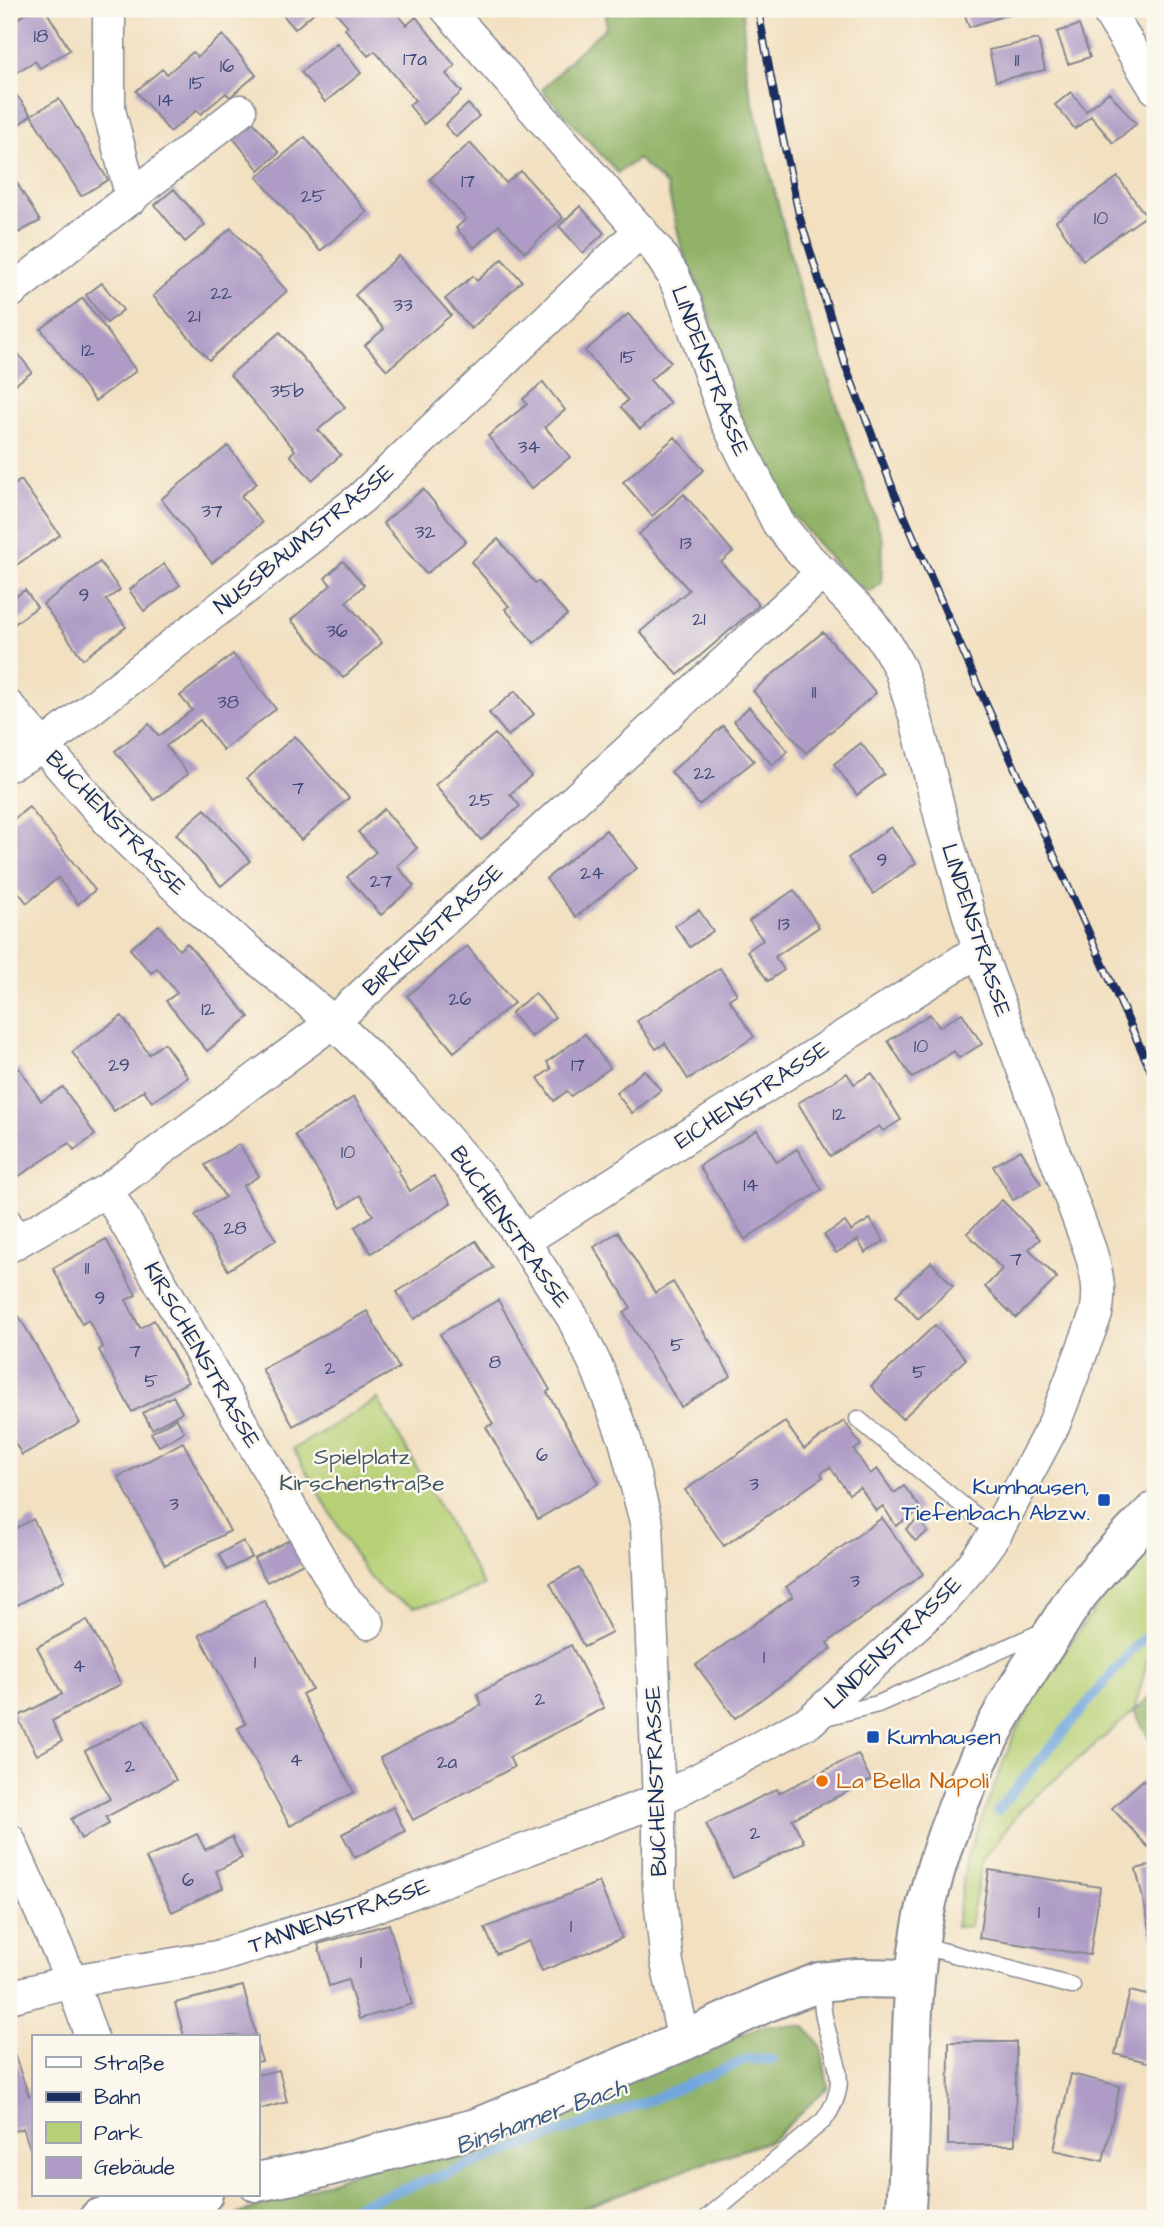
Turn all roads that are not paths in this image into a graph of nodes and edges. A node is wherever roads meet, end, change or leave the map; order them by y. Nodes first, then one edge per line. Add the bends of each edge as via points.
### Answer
1 (109, 9) edge
2 (447, 9) edge
3 (1107, 9) edge
4 (1155, 88) edge
5 (240, 111) dead end
6 (132, 198) junction
7 (641, 230) junction
8 (9, 293) edge
9 (823, 572) junction
10 (9, 707) edge
11 (43, 746) junction
12 (9, 765) edge
13 (979, 950) junction
14 (333, 1022) junction
15 (107, 1190) junction
16 (14, 1233) edge
17 (524, 1240) junction
18 (858, 1419) dead end
19 (1155, 1511) edge
20 (996, 1533) junction
21 (368, 1623) dead end
22 (1059, 1624) junction
23 (810, 1721) junction
24 (659, 1800) junction
25 (9, 1840) edge
26 (918, 1962) junction
27 (72, 1981) junction
28 (821, 1982) junction
29 (1072, 1986) dead end
30 (9, 1997) edge
31 (91, 2035) edge
32 (684, 2041) junction
33 (259, 2182) edge
34 (184, 2196) edge
35 (146, 2200) edge
36 (99, 2218) edge
37 (707, 2218) edge
38 (905, 2218) edge

1 - 6 street via 109,110
2 - 7 street, LINDENSTRASSE
3 - 4 street
5 - 6 street
6 - 8 street
7 - 9 street, LINDENSTRASSE via 673,275 726,420 778,523
7 - 11 street, NUSSBAUMSTRASSE via 361,498
9 - 13 street, LINDENSTRASSE via 869,620 900,669
9 - 14 street, BIRKENSTRASSE
10 - 11 street, BUCHENSTRASSE
11 - 12 street, NUSSBAUMSTRASSE
11 - 14 street, BUCHENSTRASSE via 114,827 203,913
13 - 17 street, EICHENSTRASSE
13 - 20 street, LINDENSTRASSE via 1090,1250 1099,1299 1054,1424
14 - 15 street, BIRKENSTRASSE
14 - 17 street, BUCHENSTRASSE via 448,1138
15 - 16 street, BIRKENSTRASSE
15 - 21 street, KIRSCHENSTRASSE via 342,1597
17 - 24 street, BUCHENSTRASSE via 573,1318 598,1370 638,1484 647,1527
18 - 20 lane
19 - 22 street via 1084,1586
20 - 23 street, LINDENSTRASSE via 942,1601
22 - 23 lane via 878,1704
22 - 26 street via 1014,1693 965,1790 940,1854 925,1910
23 - 24 street, LINDENSTRASSE
24 - 27 street, TANNENSTRASSE via 367,1909 217,1957
24 - 32 street, BUCHENSTRASSE via 659,1888 667,1963
25 - 27 street
26 - 28 street via 858,1978
26 - 29 lane
26 - 38 street
27 - 30 street, TANNENSTRASSE
27 - 31 street
28 - 32 street
28 - 37 lane via 825,2025 839,2072 835,2105 824,2120
32 - 33 street via 476,2128
34 - 35 street
35 - 36 street

